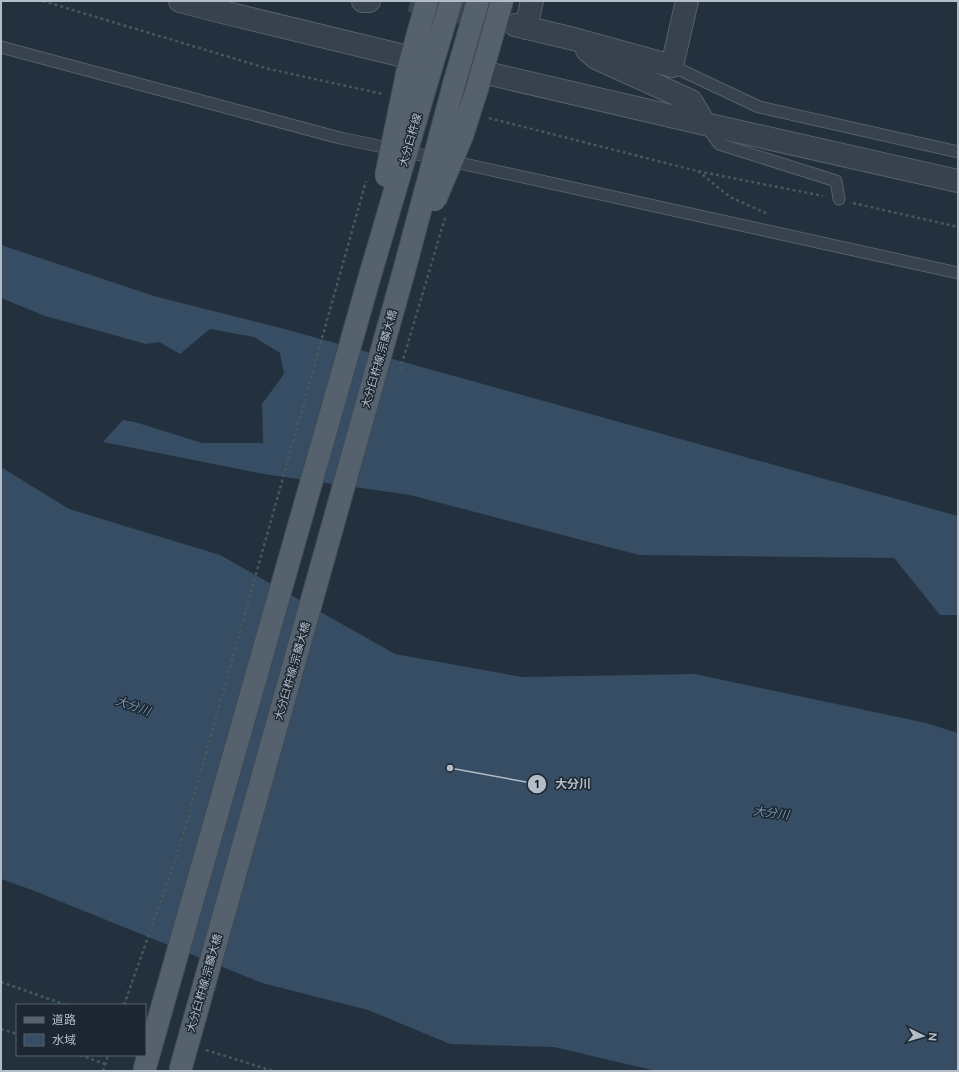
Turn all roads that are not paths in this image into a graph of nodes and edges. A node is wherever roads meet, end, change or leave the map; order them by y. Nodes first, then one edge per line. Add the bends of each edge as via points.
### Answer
1 (180, 1) edge
2 (363, 1) edge
3 (370, 1) edge
4 (428, 1) edge
5 (451, 1) edge
6 (478, 1) edge
7 (502, 1) edge
8 (532, 1) edge
9 (687, 1) edge
10 (222, 6) edge
11 (574, 39) junction
12 (1, 47) edge
13 (672, 66) junction
14 (416, 70) junction
15 (479, 81) junction
16 (705, 124) junction
17 (958, 152) edge
18 (958, 181) edge
19 (840, 200) road end
20 (404, 271) junction
21 (958, 273) edge
22 (144, 1071) edge
23 (180, 1071) edge

1 - 10 street
2 - 3 street
4 - 14 main road
5 - 14 main road, 大分臼杵線
6 - 20 main road, bridge
7 - 15 main road
8 - 11 street via 520,26
9 - 13 street
10 - 14 street
11 - 13 street
11 - 16 street via 596,58 691,101
12 - 21 lane via 340,138
13 - 17 lane via 759,107
14 - 22 main road, 大分臼杵線, bridge via 369,280
15 - 16 street
15 - 20 main road, bridge via 462,136
16 - 18 street
16 - 19 lane via 719,144 836,181
20 - 23 main road, 大分臼杵線;宗麟大橋, bridge

